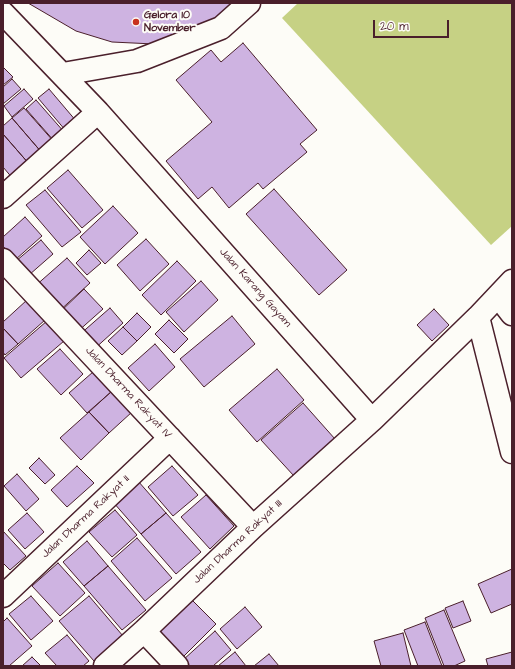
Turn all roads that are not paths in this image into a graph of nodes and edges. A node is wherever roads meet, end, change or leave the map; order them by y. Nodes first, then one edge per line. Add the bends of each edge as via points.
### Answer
1 (249, 3) edge
2 (3, 13) edge
3 (63, 74) junction
4 (98, 112) junction
5 (3, 197) edge
6 (3, 260) edge
7 (505, 288) edge
8 (512, 314) edge
9 (478, 317) junction
10 (372, 420) junction
11 (170, 438) junction
12 (512, 452) edge
13 (253, 527) junction
14 (3, 596) edge
15 (144, 631) junction
16 (105, 666) edge
17 (177, 666) edge

1 - 3 street via 221,28 137,61
2 - 3 street, Jalan Karang Gayam
3 - 4 street, Jalan Karang Gayam
4 - 5 street
4 - 10 street, Jalan Karang Gayam
6 - 11 street, Jalan Dharma Rakyat IV
7 - 8 street
7 - 9 street
9 - 10 street
9 - 12 street
10 - 13 street, Jalan Dharma Rakyat III
11 - 13 street, Jalan Dharma Rakyat IV
11 - 14 street, Jalan Dharma Rakyat II
13 - 15 street, Jalan Dharma Rakyat III
15 - 16 street, Jalan Dharma Rakyat III
15 - 17 street

